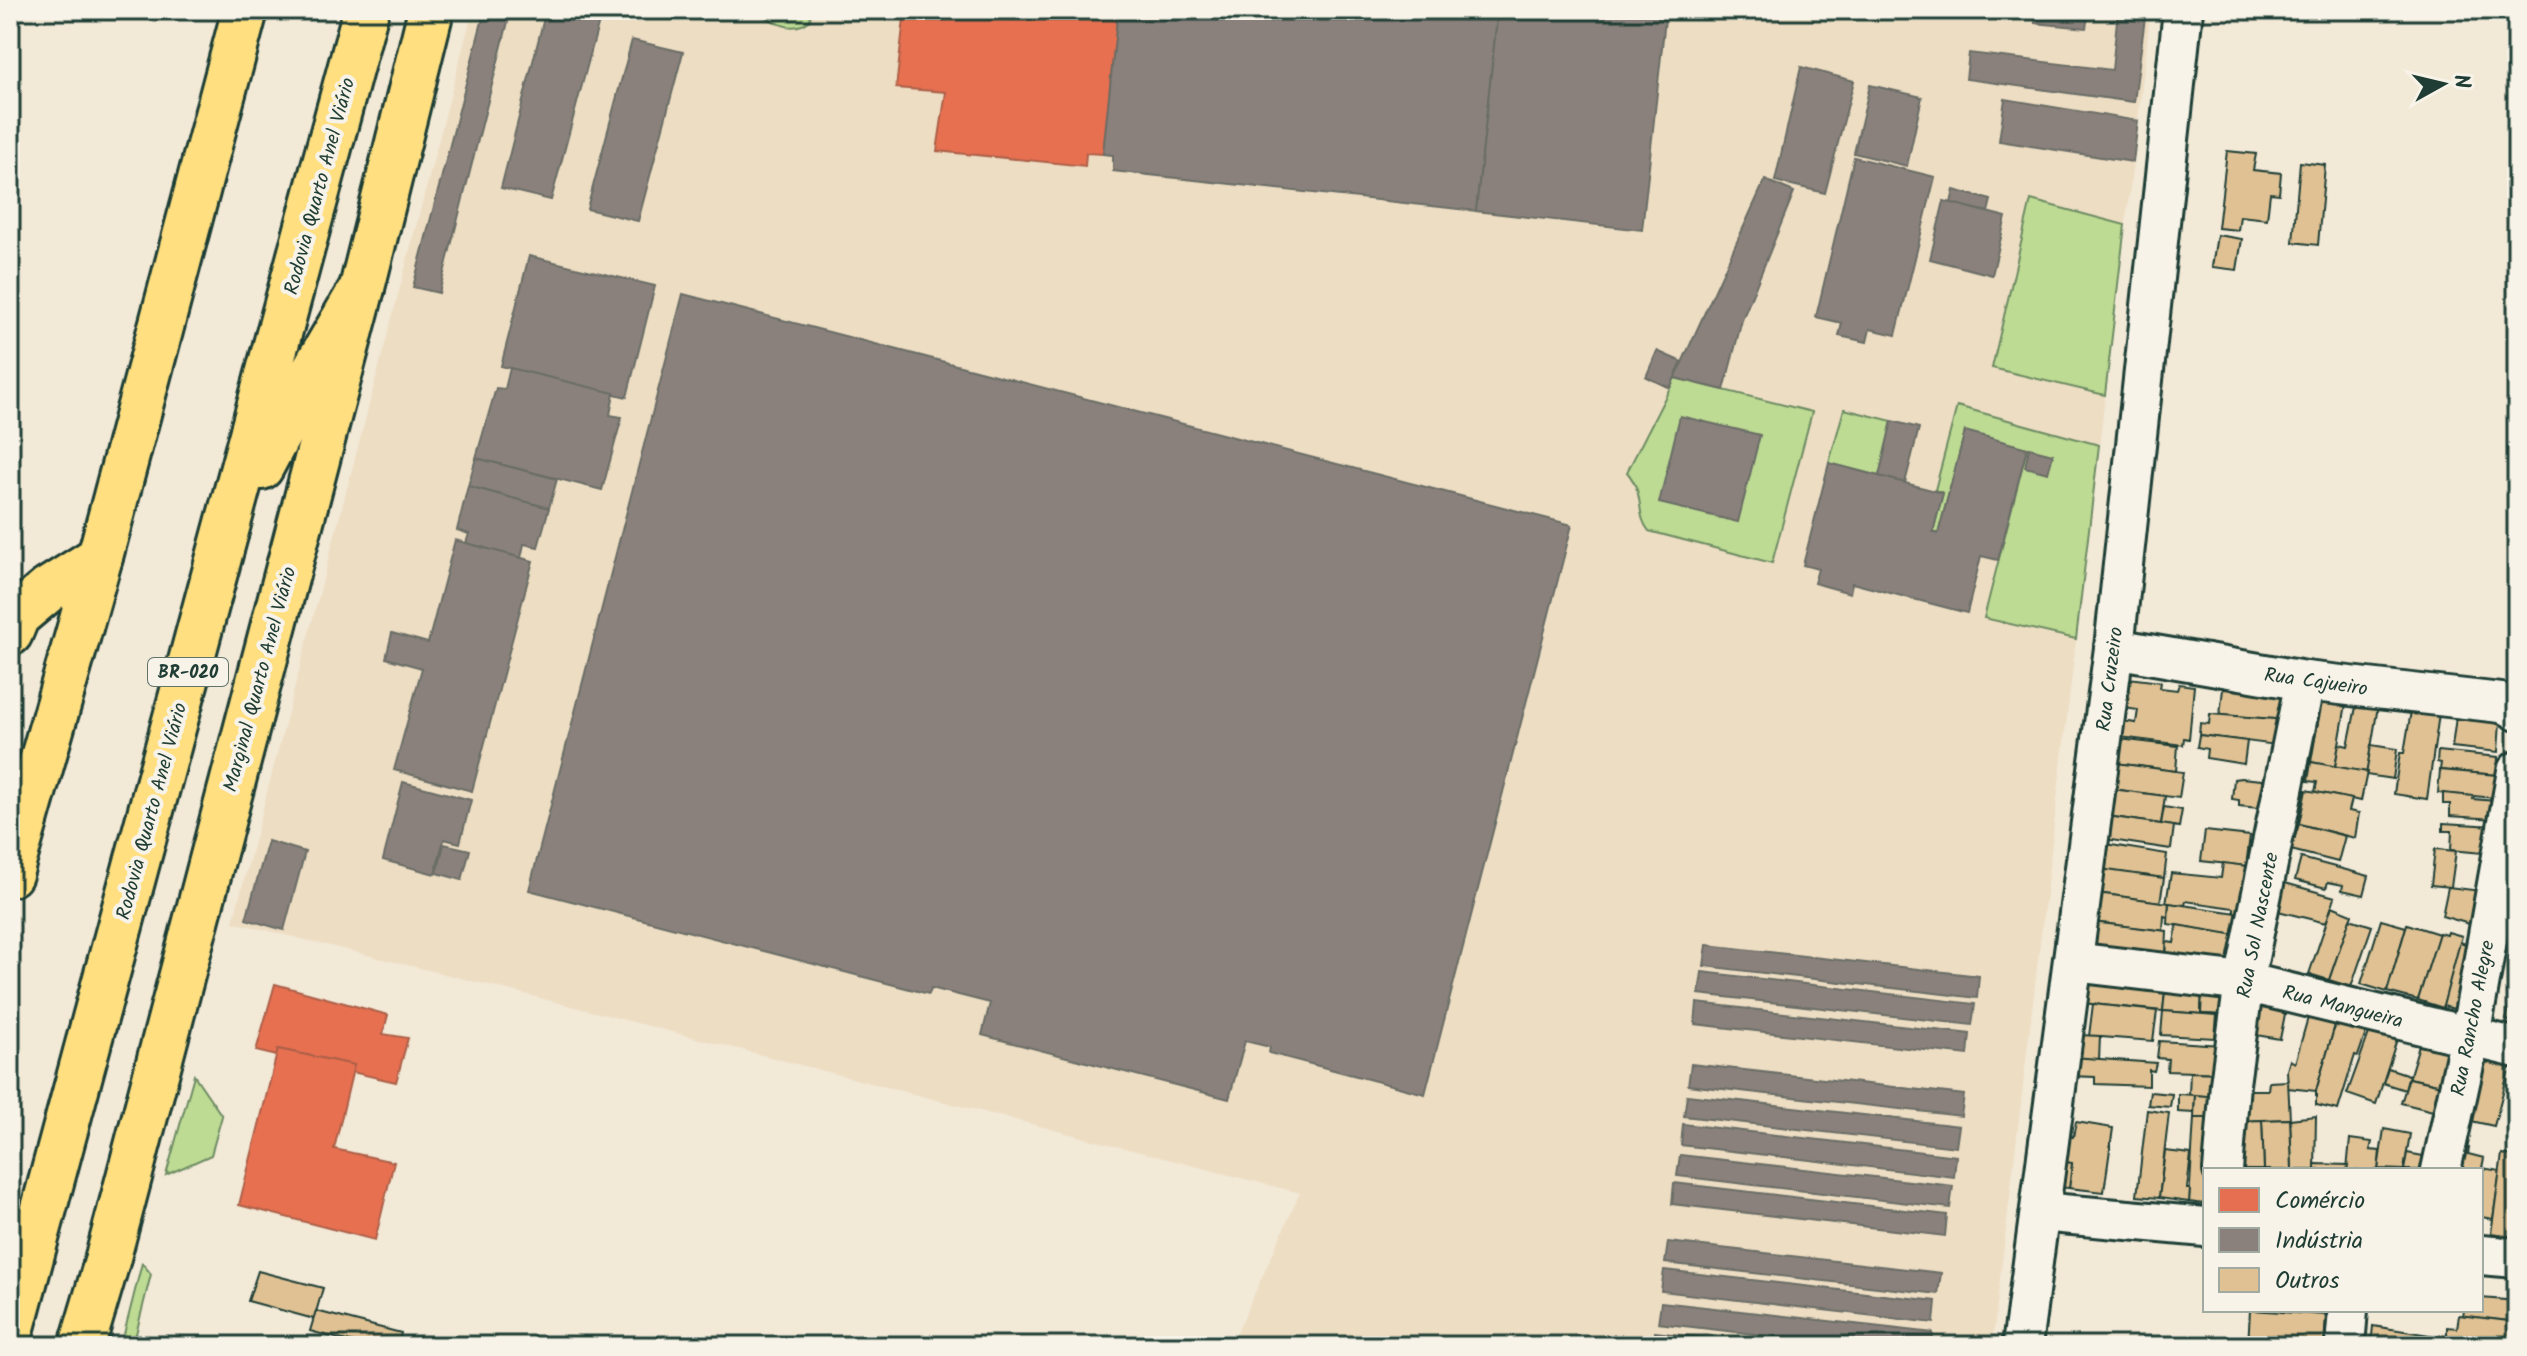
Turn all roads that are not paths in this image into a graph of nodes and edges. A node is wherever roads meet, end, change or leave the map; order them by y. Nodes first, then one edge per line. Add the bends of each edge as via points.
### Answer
1 (245, 10) edge
2 (366, 10) edge
3 (431, 10) edge
4 (2183, 10) edge
5 (362, 288) junction
6 (223, 540) junction
7 (100, 557) junction
8 (10, 633) edge
9 (2114, 648) junction
10 (2305, 681) junction
11 (2517, 711) edge
12 (2517, 771) edge
13 (10, 874) edge
14 (2073, 962) junction
15 (2244, 982) junction
16 (2470, 1037) junction
17 (2517, 1048) edge
18 (2223, 1168) edge
19 (2441, 1168) edge
20 (2040, 1212) junction
21 (2203, 1227) edge
22 (2483, 1255) edge
23 (2517, 1258) edge
24 (2348, 1312) edge
25 (10, 1335) edge
26 (82, 1346) edge
27 (2022, 1346) edge
28 (2345, 1346) edge

1 - 7 main road
2 - 6 main road, Rodovia Quarto Anel Viário / BR-020
3 - 5 main road, Marginal Quarto Anel Viário / BR-020
4 - 9 street, Rua Cruzeiro
5 - 6 main road
5 - 26 main road, Marginal Quarto Anel Viário / BR-020
6 - 25 main road, Rodovia Quarto Anel Viário / BR-020
7 - 8 main road via 17,616
7 - 13 main road
9 - 10 street, Rua Cajueiro
9 - 14 street, Rua Cruzeiro
10 - 11 street, Rua Cajueiro via 2501,703
10 - 15 street, Rua Sol Nascente
12 - 16 street, Rua Rancho Alegre
14 - 15 street, Rua Mangueira
14 - 20 street, Rua Cruzeiro
15 - 16 street, Rua Mangueira
15 - 18 street, Rua Sol Nascente
16 - 17 street, Rua Mangueira
16 - 19 street, Rua Rancho Alegre
20 - 21 street
20 - 27 street, Rua Cruzeiro
22 - 23 street
24 - 28 street

